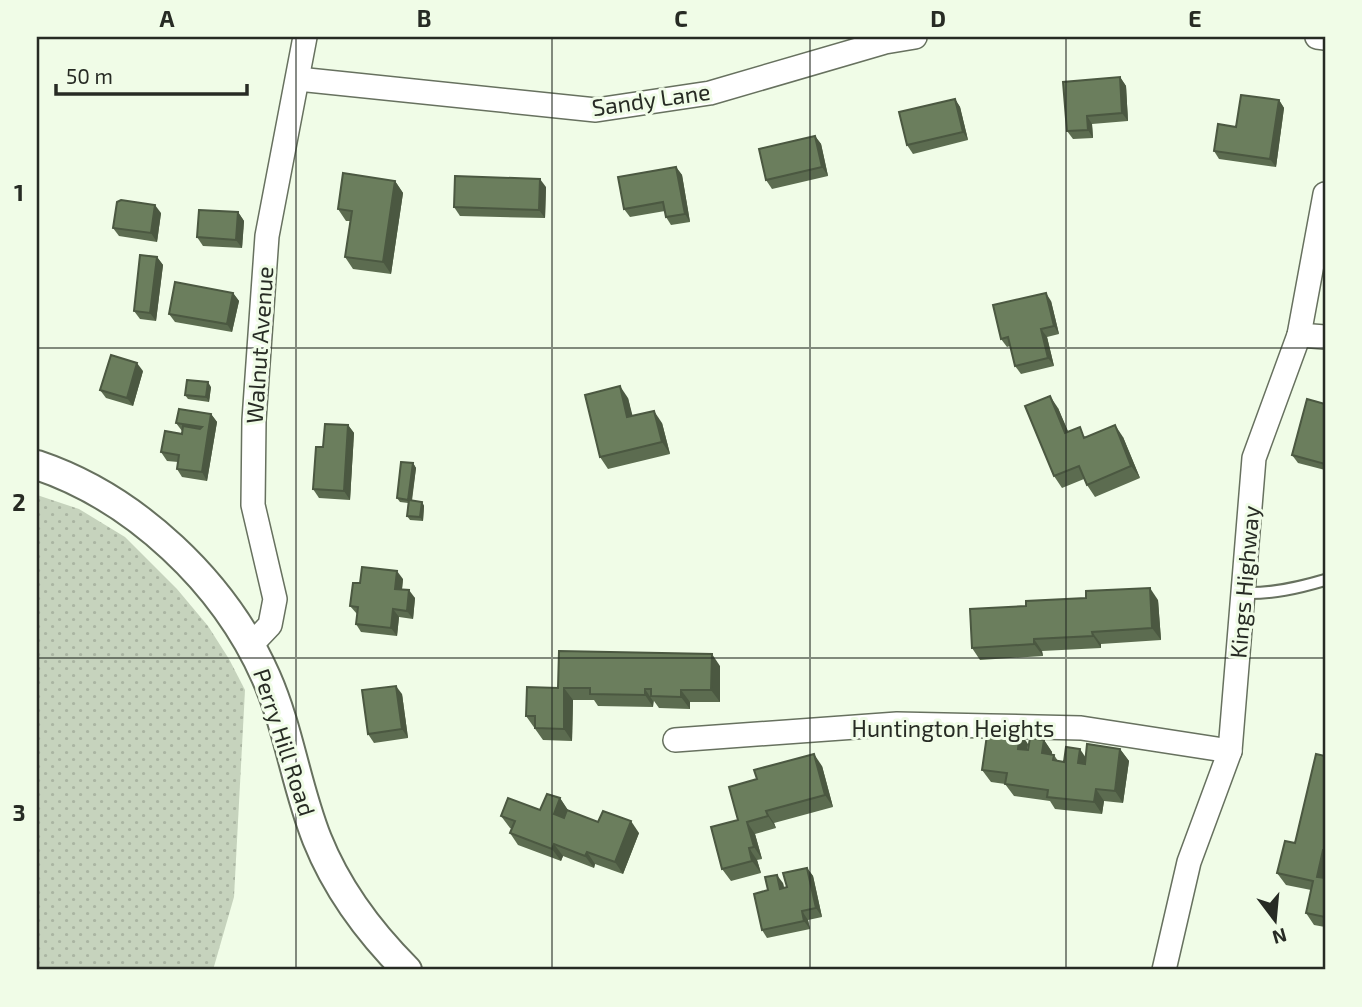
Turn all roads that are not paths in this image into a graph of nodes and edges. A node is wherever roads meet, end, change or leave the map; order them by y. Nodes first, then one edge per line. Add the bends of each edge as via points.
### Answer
1 (305, 37) edge
2 (915, 37) edge
3 (1317, 37) edge
4 (1325, 38) edge
5 (298, 79) junction
6 (1325, 194) edge
7 (1299, 335) junction
8 (1325, 337) edge
9 (37, 465) edge
10 (1325, 580) edge
11 (1243, 593) junction
12 (251, 645) junction
13 (675, 740) dead end
14 (1230, 751) junction
15 (407, 970) edge
16 (1164, 970) edge

1 - 5 street, Walnut Avenue
2 - 5 street, Sandy Lane via 710,93 596,110
3 - 4 street
5 - 12 street, Walnut Avenue via 267,236 254,420 253,505 275,599 270,625
6 - 7 street, Kings Highway
7 - 8 street
7 - 11 street, Kings Highway via 1254,457
9 - 12 street, Perry Hill Road via 110,501 159,536 209,587
10 - 11 lane via 1286,591
11 - 14 street, Kings Highway
12 - 15 street, Perry Hill Road via 282,719 317,840 355,910
13 - 14 street, Huntington Heights via 897,724 1081,728
14 - 16 street, Kings Highway via 1189,862

